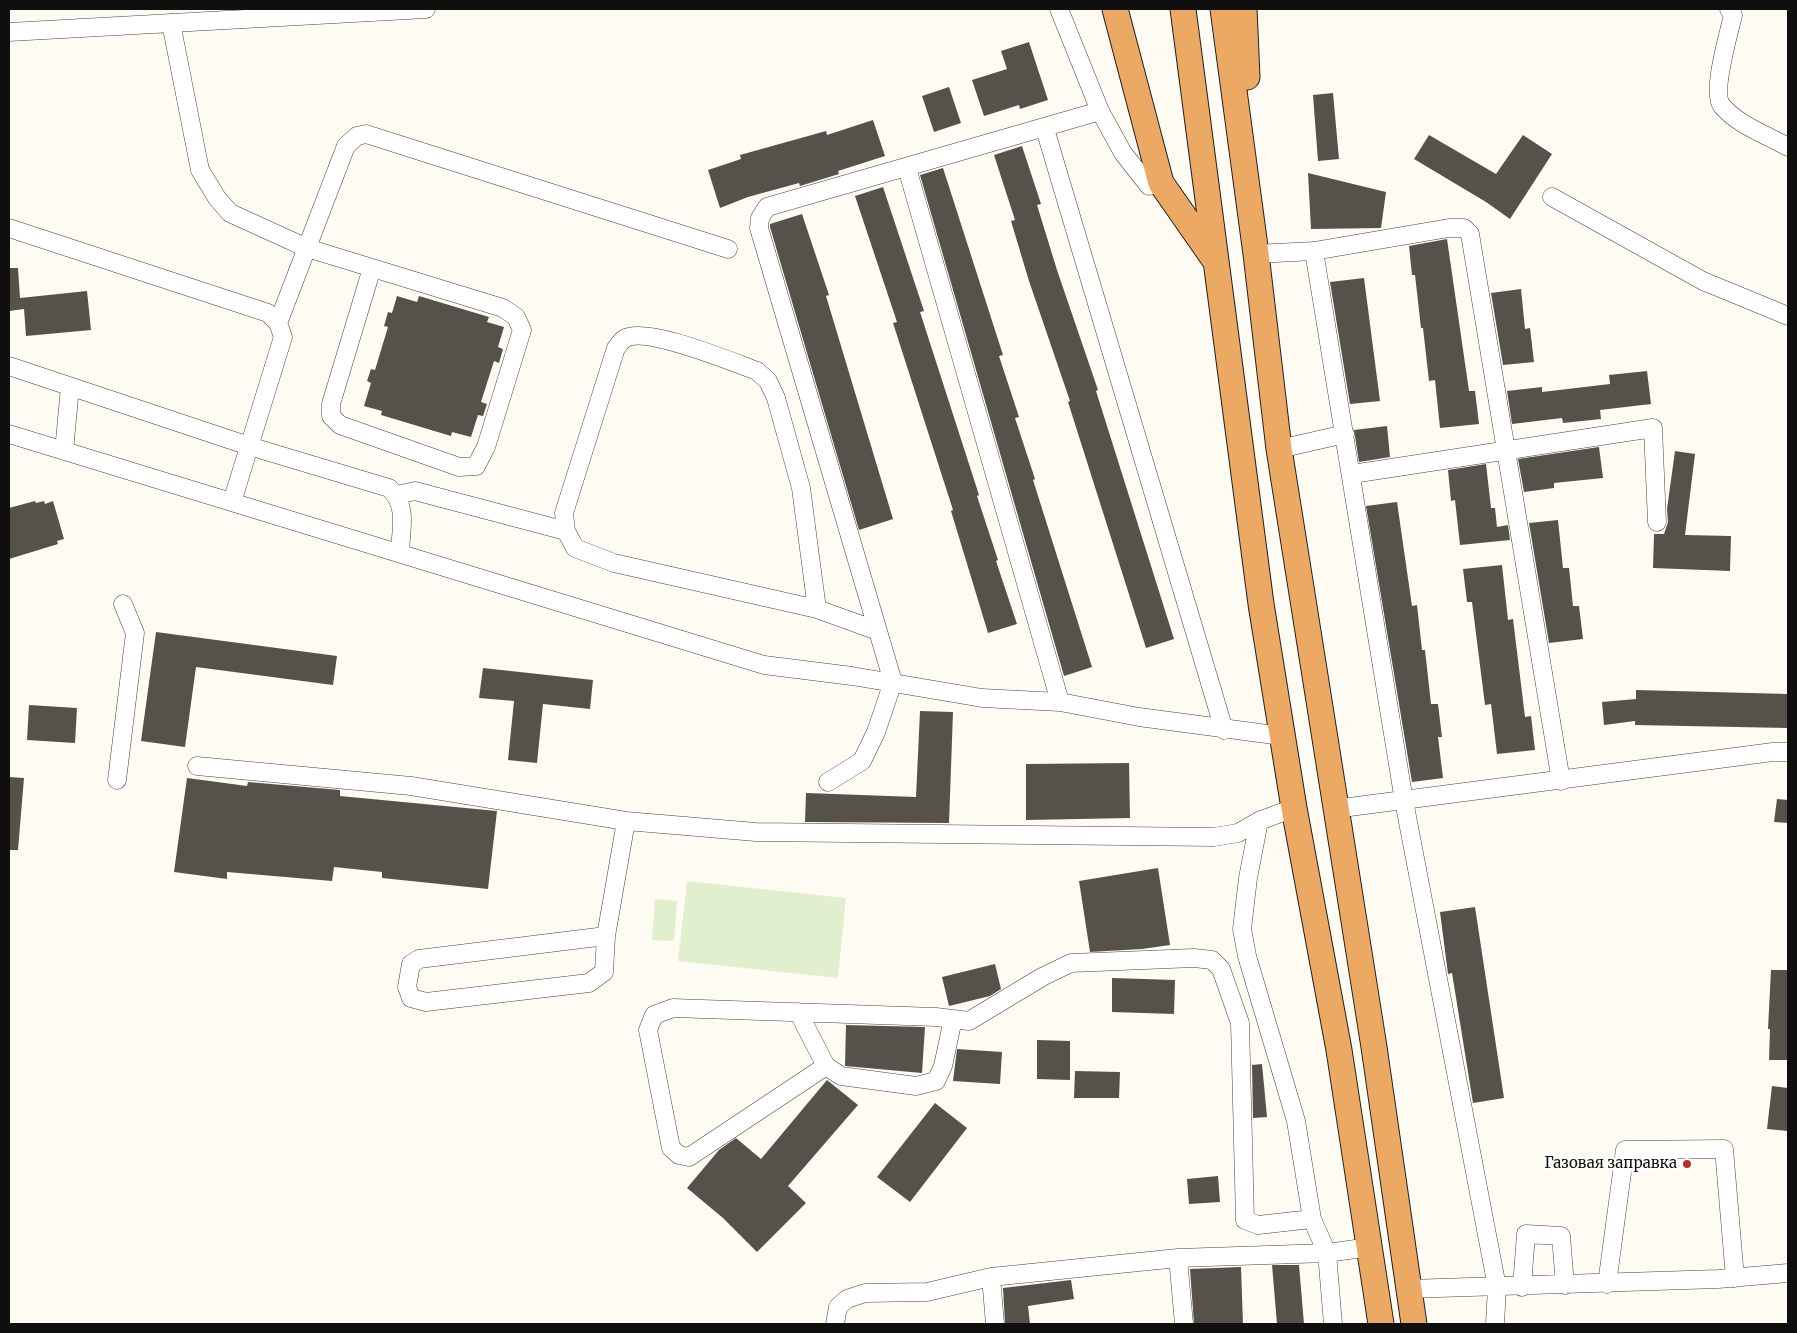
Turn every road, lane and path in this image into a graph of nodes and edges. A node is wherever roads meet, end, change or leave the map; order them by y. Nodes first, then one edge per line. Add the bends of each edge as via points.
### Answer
1 (426, 9) edge
2 (1059, 9) edge
3 (1115, 9) edge
4 (1183, 9) edge
5 (1223, 9) edge
6 (1244, 9) edge
7 (1729, 9) edge
8 (171, 23) junction
9 (9, 32) edge
10 (1100, 111) junction
11 (1045, 129) junction
12 (1788, 147) edge
13 (907, 168) junction
14 (1149, 186) dead end
15 (1552, 197) dead end
16 (9, 228) edge
17 (306, 248) junction
18 (728, 249) dead end
19 (1314, 250) junction
20 (1256, 254) junction
21 (1216, 262) junction
22 (372, 268) junction
23 (1788, 316) edge
24 (278, 323) junction
25 (9, 366) edge
26 (70, 386) junction
27 (9, 434) edge
28 (1345, 434) junction
29 (250, 446) junction
30 (1279, 449) junction
31 (64, 451) junction
32 (1508, 451) junction
33 (1352, 474) junction
34 (397, 495) junction
35 (232, 502) junction
36 (1657, 522) dead end
37 (566, 531) junction
38 (400, 552) junction
39 (123, 604) dead end
40 (817, 609) junction
41 (878, 631) junction
42 (893, 682) junction
43 (1060, 702) junction
44 (1224, 730) junction
45 (1282, 736) junction
46 (1788, 752) edge
47 (197, 766) dead end
48 (117, 780) dead end
49 (1561, 781) junction
50 (828, 782) dead end
51 (1404, 801) junction
52 (1294, 808) junction
53 (1334, 809) junction
54 (626, 821) junction
55 (1259, 821) junction
56 (606, 936) junction
57 (798, 1012) junction
58 (953, 1019) junction
59 (826, 1066) junction
60 (1312, 1219) junction
61 (1370, 1247) junction
62 (1327, 1253) junction
63 (1178, 1258) junction
64 (1788, 1273) edge
65 (991, 1277) junction
66 (1735, 1278) junction
67 (1607, 1284) junction
68 (1565, 1286) junction
69 (1497, 1287) junction
70 (1522, 1287) junction
71 (1408, 1289) junction
72 (835, 1324) edge
73 (995, 1324) edge
74 (1184, 1324) edge
75 (1333, 1324) edge
76 (1380, 1324) edge
77 (1414, 1324) edge
78 (1495, 1324) edge

1 - 8 street
2 - 10 street
3 - 21 highway via 1161,183
4 - 21 highway
5 - 20 highway
6 - 20 highway
7 - 12 street via 1732,15 1718,89 1721,105 1739,120
8 - 9 street
8 - 17 street via 200,170 230,213
10 - 11 street
10 - 14 street via 1123,153
11 - 13 street
11 - 44 street
13 - 41 street via 767,207 760,218 759,228
13 - 43 street
15 - 23 street via 1704,281
16 - 24 street via 268,313
17 - 18 street via 346,146 357,136 366,134
17 - 22 street
17 - 24 street
19 - 20 street
19 - 28 street
19 - 32 street via 1449,228 1464,228 1470,234
20 - 30 highway
21 - 45 highway via 1260,604
22 - 22 street via 503,308 516,317 522,330 486,447 476,466 459,467 340,425 331,416 331,404
24 - 29 street via 283,337
25 - 26 street
26 - 29 street
26 - 31 street
27 - 31 street
28 - 30 street
28 - 33 street
29 - 34 street via 389,488
29 - 35 street
30 - 53 highway
31 - 35 street
32 - 33 street
32 - 36 street via 1653,428
32 - 49 street
33 - 51 street
34 - 37 street via 415,491
34 - 38 street via 402,505
35 - 38 street
37 - 40 street via 575,548 614,563
37 - 40 street via 564,513 616,348 624,339 637,336 662,338 757,371 768,381 776,398 801,488
38 - 42 street via 764,665
39 - 48 street via 135,633
40 - 41 street
41 - 42 street
42 - 43 street via 982,698
42 - 50 street via 862,762
43 - 44 street
44 - 45 street
45 - 52 highway
46 - 49 street
47 - 54 street via 411,786
49 - 51 street
51 - 53 street
51 - 69 street
52 - 55 street
52 - 61 highway via 1340,1050
53 - 71 highway via 1374,1047
54 - 55 street via 756,832 1214,837 1238,833
54 - 56 street
55 - 60 street via 1242,929 1246,956 1296,1121
56 - 56 street via 604,972 589,983 426,1002 411,998 407,987 410,964 420,959
57 - 58 street
57 - 59 street
57 - 59 street via 672,1008 654,1015 648,1030 671,1148 679,1155 689,1157
58 - 59 street via 943,1066 936,1081 916,1086 842,1076
58 - 60 street via 969,1021 1071,963 1212,960 1221,969 1240,1023 1245,1220 1258,1225
60 - 62 street
61 - 62 street
61 - 76 highway
62 - 63 street
62 - 75 street
63 - 65 street
63 - 74 street
64 - 66 street
65 - 72 street via 927,1292 865,1293 847,1299 838,1307
65 - 73 street
66 - 67 street
66 - 67 street via 1724,1149 1624,1150
67 - 68 street
68 - 70 street
68 - 70 street via 1561,1236 1526,1234
69 - 70 street
69 - 71 street
69 - 78 street
71 - 77 highway

